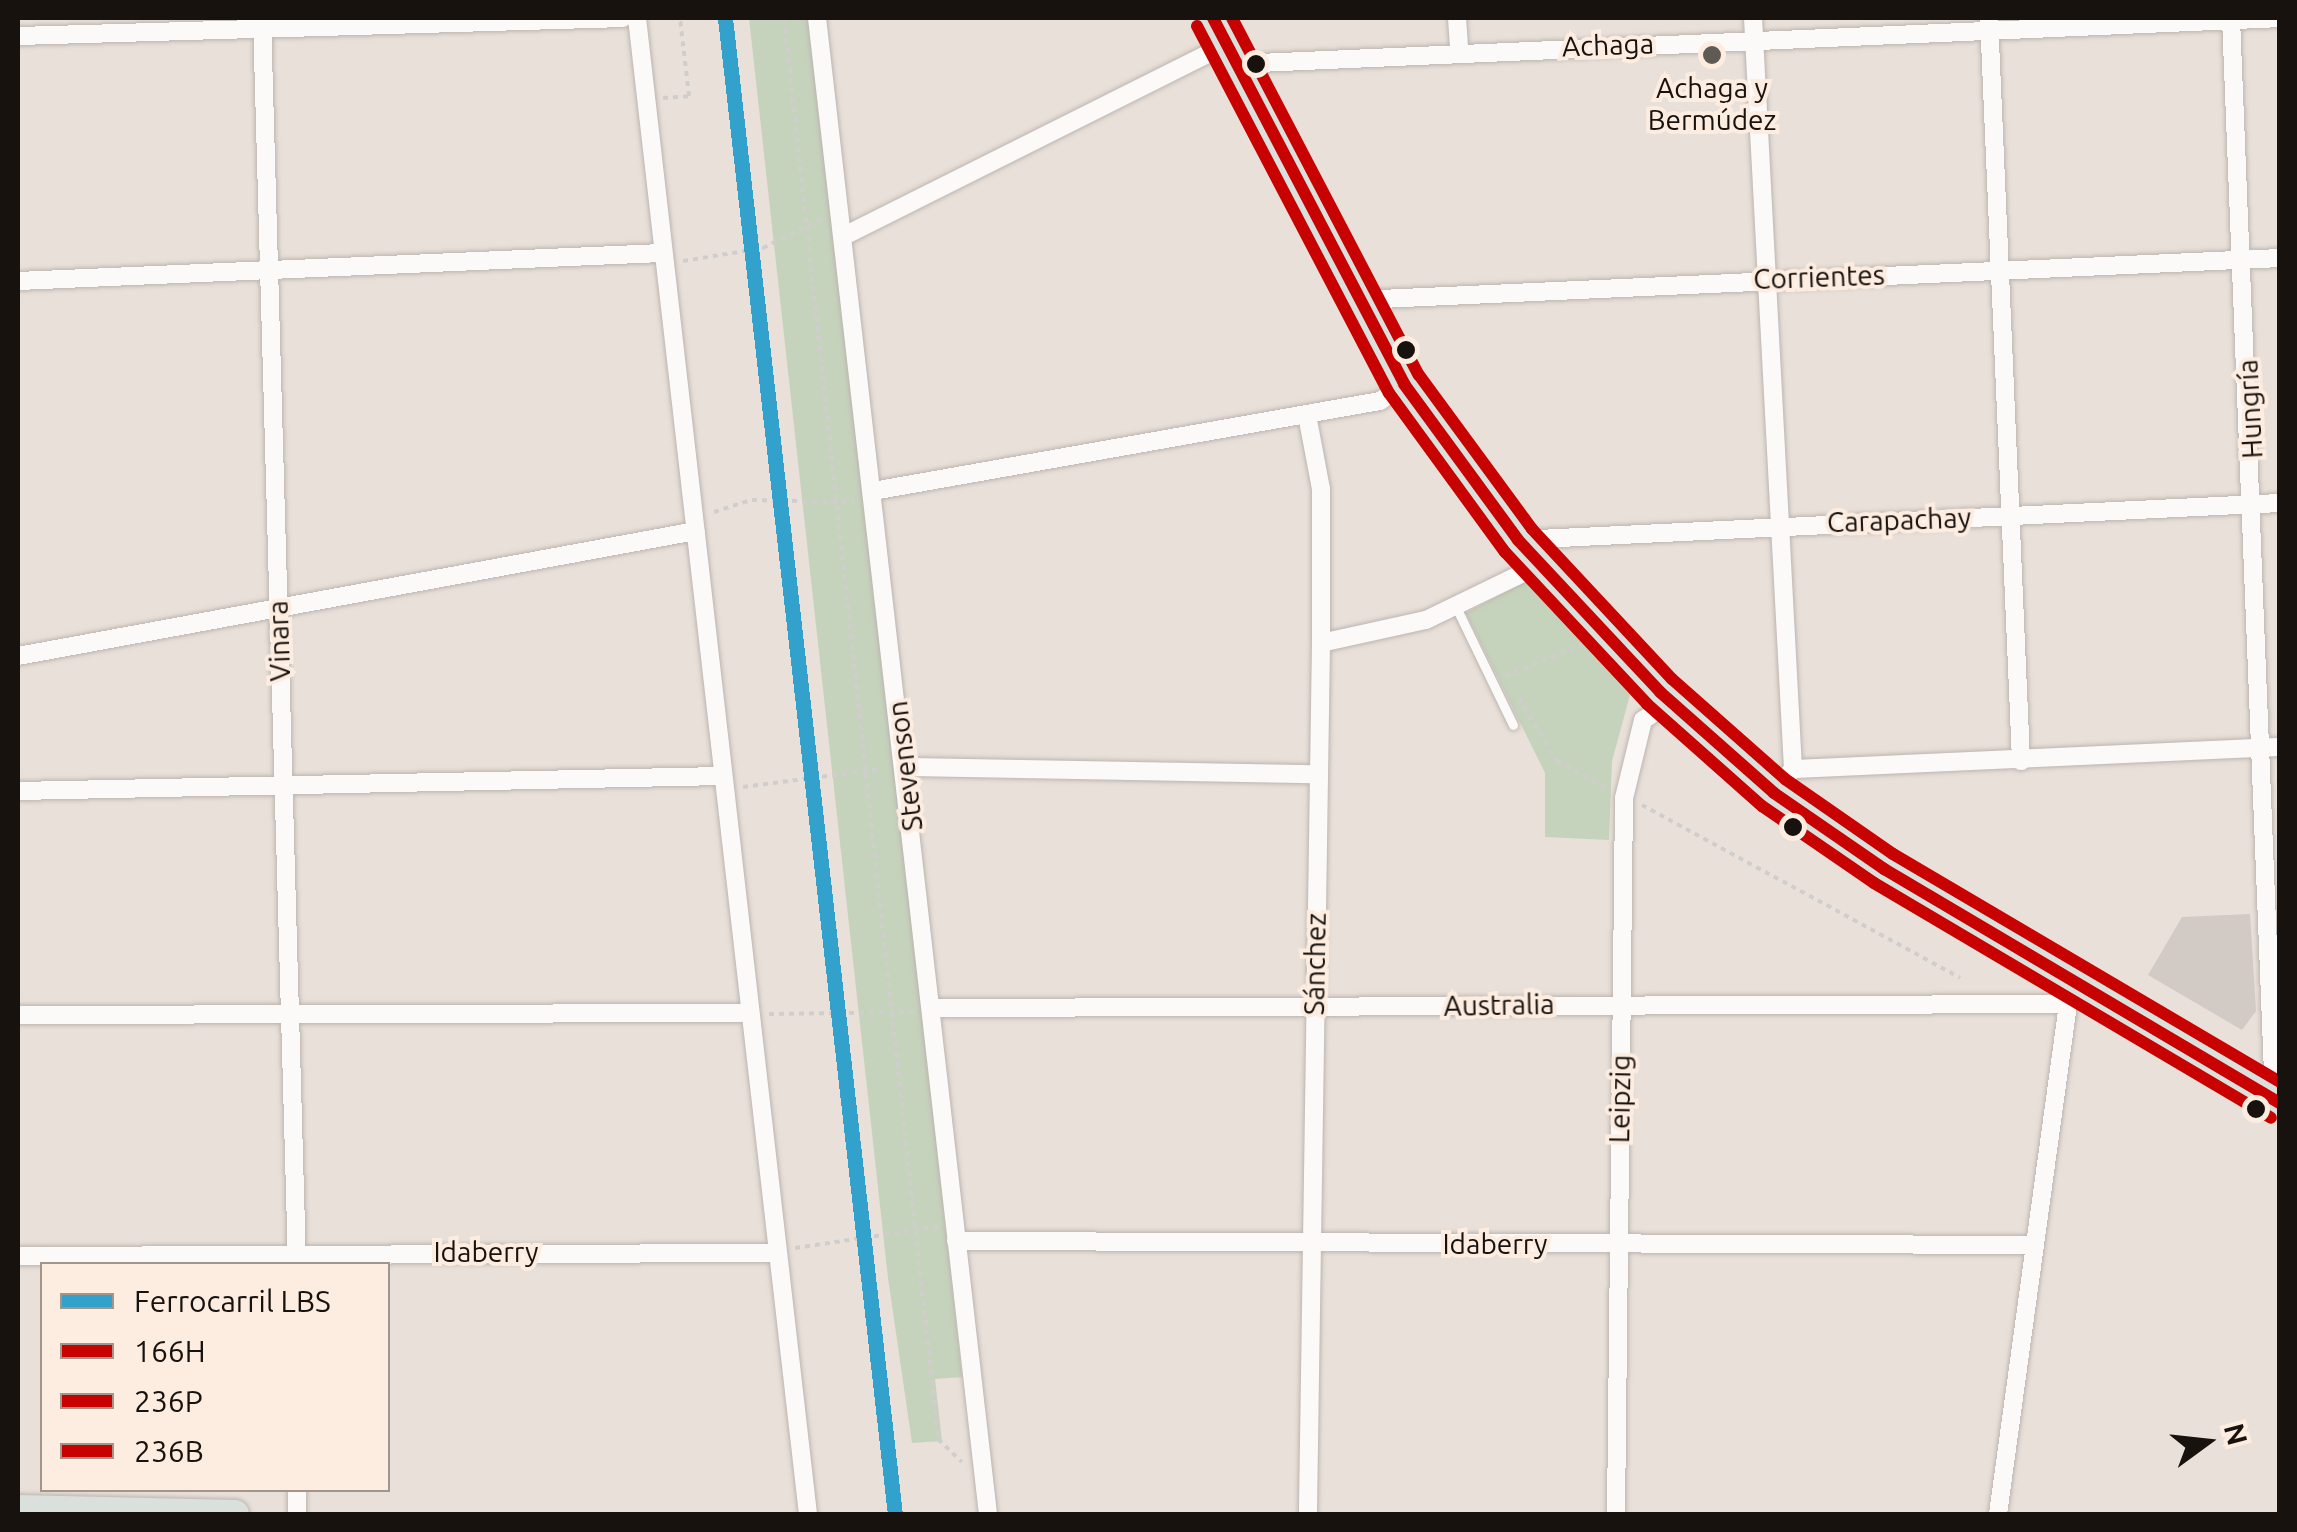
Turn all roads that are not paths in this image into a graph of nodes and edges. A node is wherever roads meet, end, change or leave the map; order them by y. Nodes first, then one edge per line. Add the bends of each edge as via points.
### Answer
1 (623, 18) edge
2 (637, 18) edge
3 (817, 18) edge
4 (1214, 18) edge
5 (1457, 18) edge
6 (1753, 18) edge
7 (2280, 18) edge
8 (2231, 19) edge
9 (262, 24) edge
10 (1989, 24) edge
11 (18, 36) edge
12 (1754, 40) junction
13 (1458, 50) junction
14 (1231, 54) junction
15 (846, 236) junction
16 (663, 258) junction
17 (2280, 258) edge
18 (2242, 260) junction
19 (2002, 272) junction
20 (270, 275) junction
21 (1762, 278) junction
22 (18, 281) edge
23 (1359, 300) junction
24 (1404, 384) junction
25 (1306, 414) junction
26 (872, 491) junction
27 (2280, 503) edge
28 (2255, 504) junction
29 (2014, 515) junction
30 (695, 523) junction
31 (1775, 525) junction
32 (1518, 540) junction
33 (1540, 565) junction
34 (277, 603) junction
35 (1456, 607) junction
36 (1322, 642) junction
37 (18, 656) edge
38 (1671, 702) junction
39 (1513, 725) dead end
40 (2272, 747) edge
41 (2022, 761) junction
42 (905, 767) junction
43 (1793, 769) junction
44 (1320, 774) junction
45 (284, 783) junction
46 (723, 784) junction
47 (18, 791) edge
48 (1774, 793) junction
49 (2071, 994) junction
50 (1621, 1003) junction
51 (1314, 1006) junction
52 (933, 1008) junction
53 (749, 1013) junction
54 (18, 1015) edge
55 (293, 1015) junction
56 (2277, 1101) edge
57 (956, 1234) junction
58 (1311, 1244) junction
59 (1619, 1245) junction
60 (2033, 1246) junction
61 (776, 1253) junction
62 (18, 1256) edge
63 (296, 1258) edge
64 (18, 1509) edge
65 (235, 1514) edge
66 (808, 1514) edge
67 (988, 1514) edge
68 (1308, 1514) edge
69 (1616, 1514) edge
70 (1998, 1514) edge

1 - 9 street
2 - 16 street
3 - 15 street, Stevenson
4 - 14 main road
5 - 13 street
6 - 12 street
7 - 8 street, Achaga
8 - 10 street, Achaga
8 - 18 street, Hungría
9 - 11 street
9 - 20 street, Vinara
10 - 12 street, Achaga
10 - 19 street
12 - 13 street, Achaga
12 - 21 street
13 - 14 street, Achaga
14 - 15 street, Achaga
14 - 23 main road
15 - 26 street, Stevenson
16 - 20 street
16 - 30 street
17 - 18 street, Corrientes
18 - 19 street, Corrientes
18 - 28 street, Hungría
19 - 21 street, Corrientes
19 - 29 street
20 - 22 street
20 - 34 street, Vinara
21 - 23 street, Corrientes
21 - 31 street
23 - 24 main road
24 - 25 street via 1380,401
24 - 32 main road
25 - 26 street
25 - 36 street, Sánchez via 1321,489
26 - 42 street, Stevenson
27 - 28 street, Carapachay
28 - 29 street, Carapachay
28 - 40 street, Hungría
29 - 31 street, Carapachay
29 - 41 street
30 - 34 street
30 - 46 street
31 - 32 street, Carapachay
31 - 43 street
32 - 33 main road
33 - 35 street
33 - 38 main road
34 - 37 street
34 - 45 street, Vinara
35 - 36 street
35 - 39 lane
36 - 44 street, Sánchez
38 - 48 main road
38 - 50 street, Leipzig via 1643,720 1624,798
40 - 41 street
40 - 56 street, Hungría
41 - 43 street
42 - 44 street
42 - 52 street, Stevenson
43 - 48 street
44 - 51 street, Sánchez
45 - 46 street
45 - 47 street
45 - 55 street, Vinara
46 - 53 street
48 - 49 main road
49 - 50 street, Australia
49 - 56 main road
49 - 60 street
50 - 51 street, Australia
50 - 59 street, Leipzig
51 - 52 street, Australia
51 - 58 street, Sánchez
52 - 57 street, Stevenson
53 - 55 street
53 - 61 street
54 - 55 street
55 - 63 street, Vinara
57 - 58 street, Idaberry
57 - 67 street, Stevenson
58 - 59 street, Idaberry
58 - 68 street, Sánchez
59 - 60 street, Idaberry
59 - 69 street, Leipzig
60 - 70 street
61 - 63 street, Idaberry
61 - 66 street
62 - 63 street, Idaberry
64 - 65 main road

